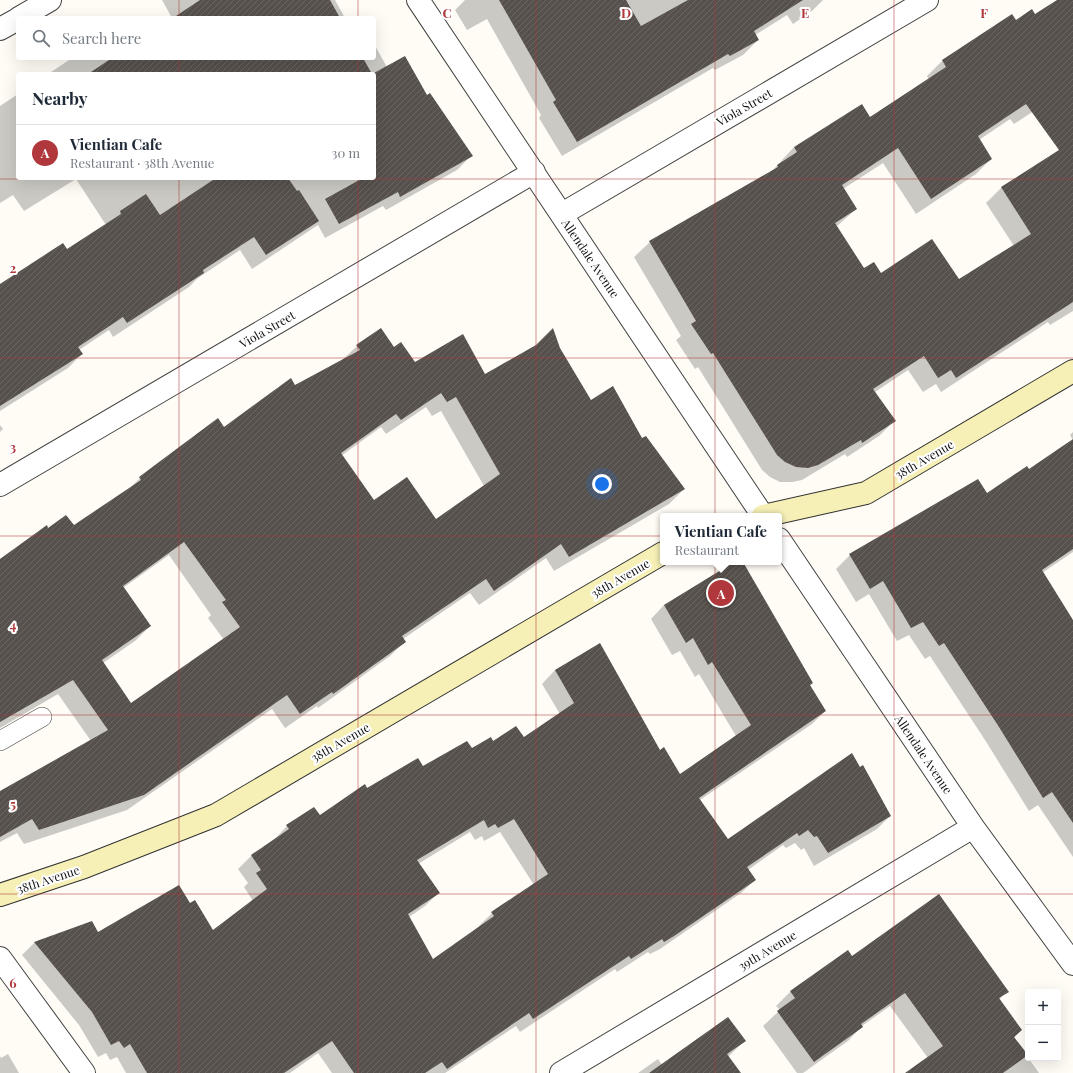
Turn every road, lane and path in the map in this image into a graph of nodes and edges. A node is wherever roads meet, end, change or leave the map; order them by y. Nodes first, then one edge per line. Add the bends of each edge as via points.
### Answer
1 (50, 0) edge
2 (418, 0) edge
3 (926, 0) edge
4 (22, 16) edge
5 (16, 20) edge
6 (0, 29) edge
7 (534, 172) junction
8 (562, 214) junction
9 (1073, 371) edge
10 (0, 485) edge
11 (761, 513) edge
12 (776, 513) edge
13 (782, 543) edge
14 (660, 555) edge
15 (42, 717) dead end
16 (0, 741) edge
17 (973, 827) junction
18 (0, 895) edge
19 (0, 958) edge
20 (1073, 964) edge
21 (84, 1073) edge
22 (562, 1073) edge

1 - 4 street
2 - 7 street, Allendale Avenue
3 - 8 street, Viola Street
5 - 6 street
7 - 8 street, Allendale Avenue
7 - 10 street, Viola Street
8 - 11 street, Allendale Avenue
9 - 12 street, 38th Avenue via 866,493
13 - 17 street, Allendale Avenue
14 - 18 street, 38th Avenue via 216,815 84,867
15 - 16 lane
17 - 20 street, Allendale Avenue
17 - 22 street, 39th Avenue
19 - 21 street

